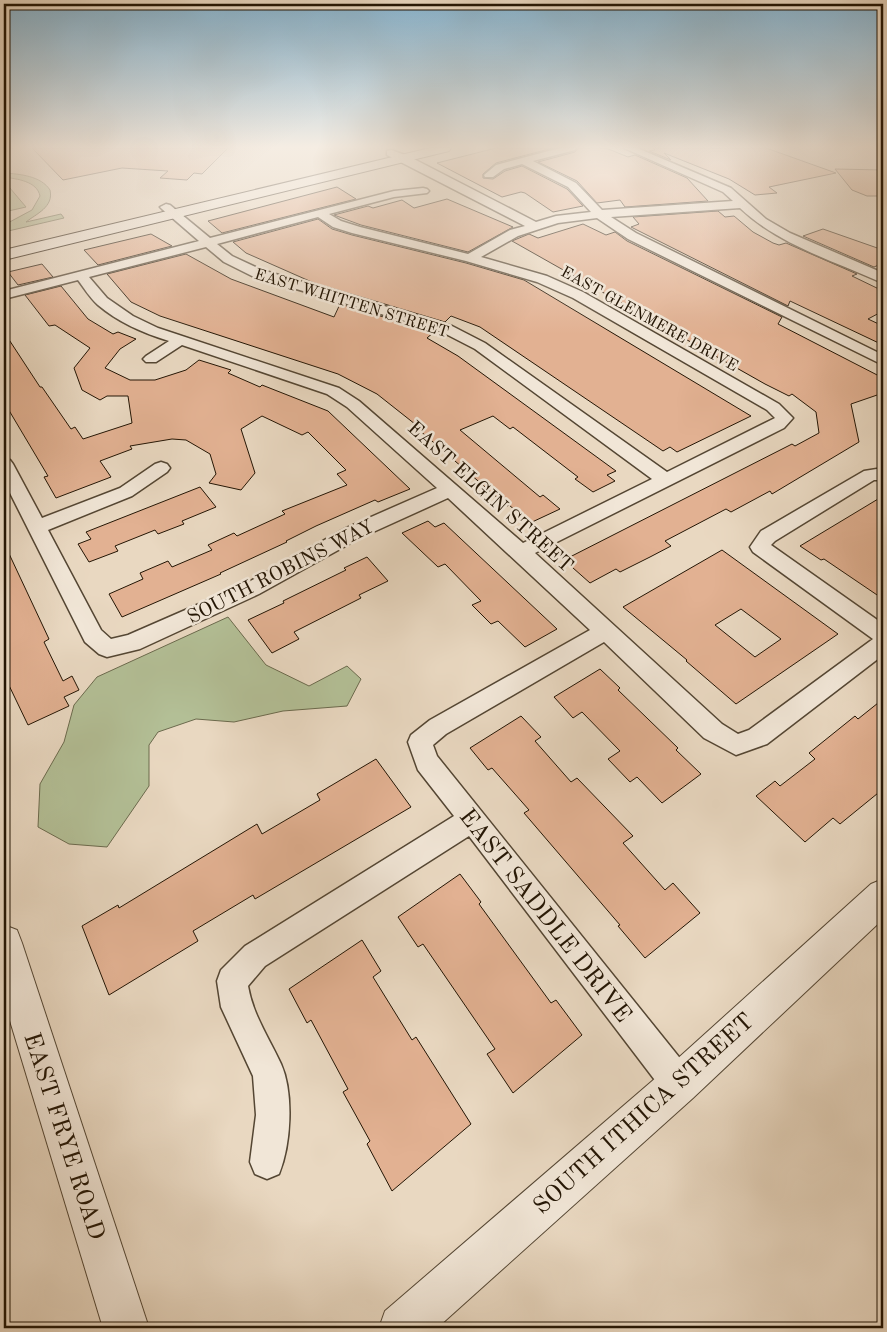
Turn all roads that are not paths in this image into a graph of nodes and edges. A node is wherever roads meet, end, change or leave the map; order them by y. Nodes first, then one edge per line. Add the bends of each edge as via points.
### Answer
1 (170, 210) junction
2 (330, 210) edge
3 (504, 210) edge
4 (595, 210) edge
5 (655, 210) edge
6 (750, 210) edge
7 (319, 213) junction
8 (599, 214) junction
9 (534, 226) junction
10 (206, 242) junction
11 (4, 246) edge
12 (4, 255) edge
13 (470, 258) junction
14 (82, 275) junction
15 (883, 278) edge
16 (4, 295) edge
17 (180, 340) junction
18 (151, 359) dead end
19 (883, 360) edge
20 (161, 468) dead end
21 (6, 474) edge
22 (883, 474) edge
23 (664, 479) junction
24 (451, 489) junction
25 (38, 527) junction
26 (521, 552) junction
27 (606, 631) junction
28 (883, 635) edge
29 (883, 643) edge
30 (472, 819) junction
31 (883, 896) edge
32 (4, 943) edge
33 (679, 1084) junction
34 (267, 1162) dead end
35 (126, 1328) edge
36 (402, 1328) edge

1 - 10 street, EAST WHITTEN STREET
1 - 11 main road
1 - 12 main road
2 - 7 street
3 - 9 street
4 - 8 street
5 - 8 street
6 - 15 street via 762,222 786,236
7 - 10 street
7 - 13 street, EAST GLENMERE DRIVE via 356,230
8 - 9 street
8 - 19 street via 632,236
9 - 13 street
10 - 14 street
10 - 23 street, EAST WHITTEN STREET via 228,259 257,273 447,329 480,346
13 - 23 street, EAST GLENMERE DRIVE via 542,279 578,295 785,418
14 - 16 street
14 - 17 street, EAST ELGIN STREET via 102,301 128,319
17 - 18 street
17 - 24 street, EAST ELGIN STREET via 333,391 353,404
20 - 25 street via 126,492
21 - 25 street
22 - 28 street via 870,475 768,536 760,546
23 - 26 street
24 - 25 street, SOUTH ROBINS WAY via 353,533 252,589 132,644 107,648 93,636
24 - 26 street, EAST ELGIN STREET
26 - 27 street, EAST ELGIN STREET
27 - 29 street, EAST ELGIN STREET via 713,731 736,745 758,737
27 - 30 street, EAST SADDLE DRIVE via 438,727 420,742 427,762
30 - 33 street, EAST SADDLE DRIVE
30 - 34 street via 255,956 232,982 236,1008 269,1074 273,1115
31 - 33 main road, SOUTH ITHICA STREET
32 - 35 main road, EAST FRYE ROAD
33 - 36 main road, SOUTH ITHICA STREET

